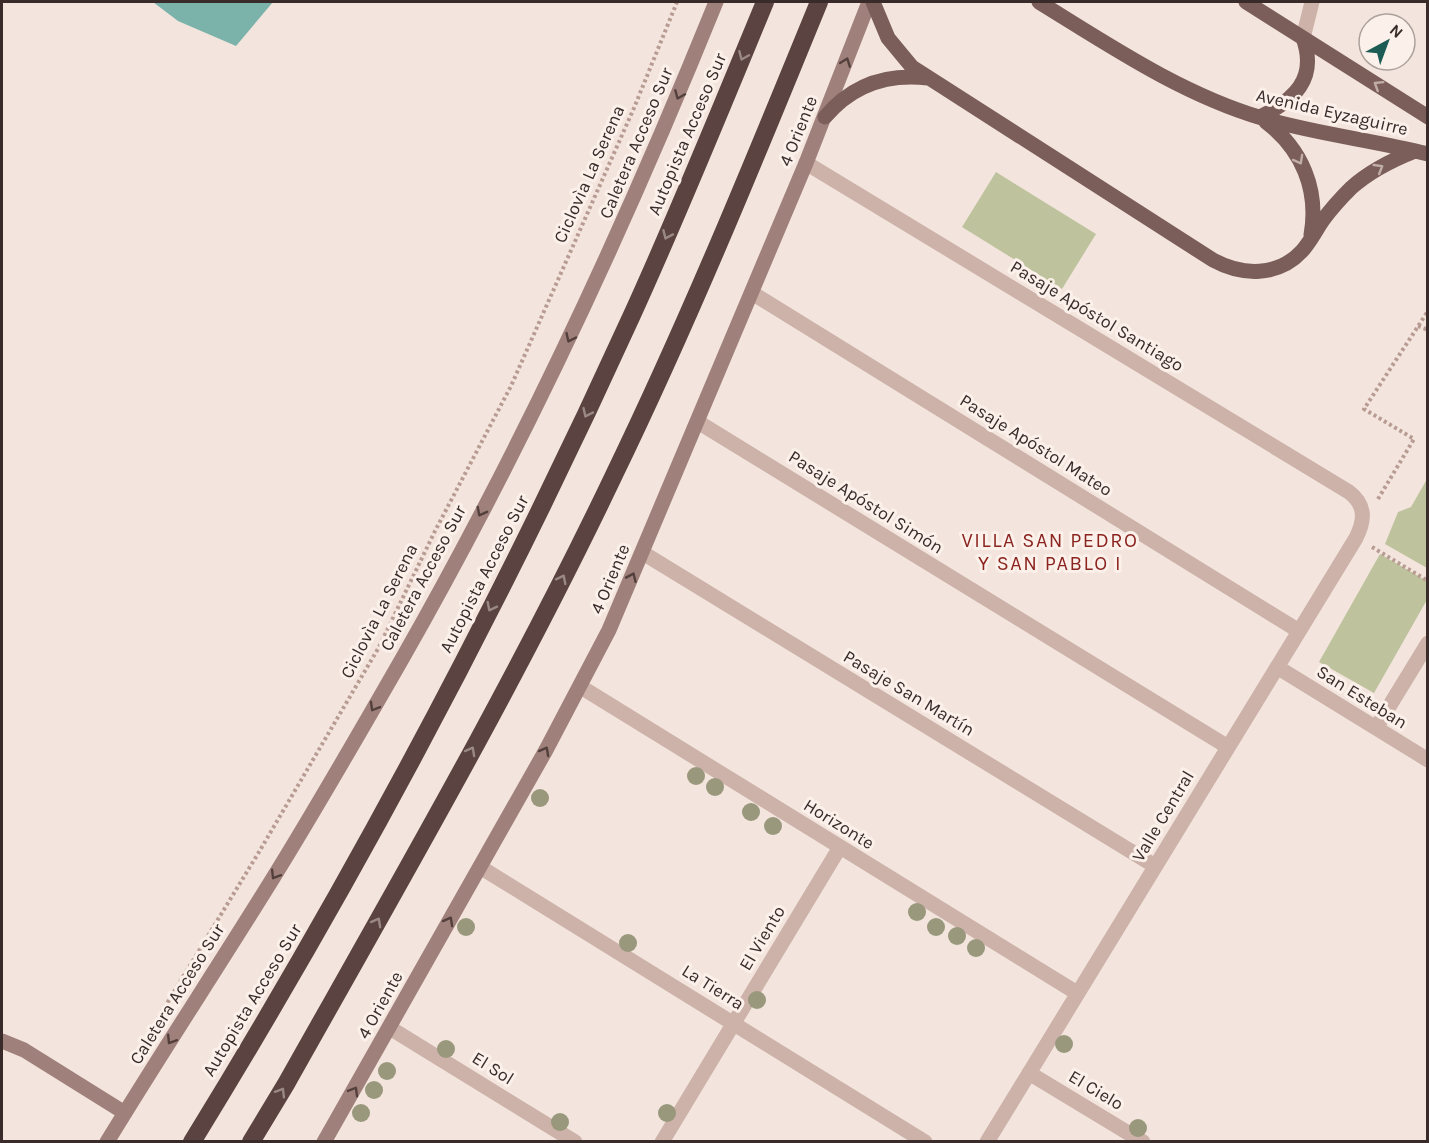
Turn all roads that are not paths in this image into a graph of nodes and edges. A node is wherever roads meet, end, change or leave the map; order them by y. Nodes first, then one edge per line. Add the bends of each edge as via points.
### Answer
1 (717, 2) edge
2 (765, 2) edge
3 (819, 2) edge
4 (871, 2) edge
5 (1038, 2) edge
6 (1246, 2) edge
7 (1312, 2) edge
8 (1303, 38) junction
9 (928, 78) junction
10 (825, 117) junction
11 (1260, 117) junction
12 (1428, 117) edge
13 (1421, 153) edge
14 (806, 163) junction
15 (1310, 240) junction
16 (752, 293) junction
17 (698, 422) junction
18 (1362, 508) joint
19 (643, 553) junction
20 (1299, 631) junction
21 (1428, 643) edge
22 (1277, 667) junction
23 (580, 687) junction
24 (1376, 728) junction
25 (1228, 747) junction
26 (1428, 760) edge
27 (840, 847) junction
28 (1155, 866) junction
29 (480, 867) junction
30 (1077, 993) junction
31 (734, 1023) junction
32 (390, 1028) junction
33 (2, 1041) edge
34 (1029, 1073) junction
35 (125, 1113) junction
36 (107, 1142) edge
37 (192, 1142) edge
38 (251, 1142) edge
39 (324, 1142) edge
40 (575, 1142) edge
41 (662, 1142) edge
42 (925, 1142) edge
43 (987, 1142) edge
44 (1143, 1142) edge

1 -> 35 main road, Caletera Acceso Sur via 595,285 458,556 272,880
2 -> 37 highway, Autopista Acceso Sur via 633,313 522,547 385,810 300,963
38 -> 3 highway via 503,694 614,477 716,253
4 - 9 main road via 888,38 912,67
10 -> 4 main road, 4 Oriente
5 - 11 main road, Avenida Eyzaguirre via 1187,88
6 - 8 main road
7 - 8 street
8 - 11 main road via 1308,58 1304,79 1292,97
12 -> 8 main road
9 - 10 main road via 910,76 875,81 847,95
9 - 15 main road via 1225,266 1252,272 1279,267 1292,260
10 - 14 main road, 4 Oriente
11 - 13 main road, Avenida Eyzaguirre
11 -> 15 main road via 1302,162 1313,201
15 -> 13 main road via 1352,188 1392,160
14 - 16 main road, 4 Oriente
14 - 18 street, Pasaje Apóstol Santiago via 1349,492
16 - 17 main road, 4 Oriente
16 - 20 street, Pasaje Apóstol Mateo
17 - 19 main road, 4 Oriente
17 - 25 street, Pasaje Apóstol Simón
18 - 20 street, Valle Central via 1362,526 1356,538
23 -> 19 main road, 4 Oriente
19 - 28 street, Pasaje San Martín
20 - 22 street, Valle Central
21 - 24 street
22 - 24 street, San Esteban
22 - 25 street, Valle Central
23 - 27 street, Horizonte
29 -> 23 main road, 4 Oriente
24 - 26 street, San Esteban
25 - 28 street, Valle Central
27 - 30 street, Horizonte
27 - 31 street, El Viento
28 - 30 street, Valle Central
29 - 31 street, La Tierra
32 -> 29 main road, 4 Oriente
30 - 34 street, Valle Central
31 - 41 street, El Viento
31 - 42 street, La Tierra
39 -> 32 main road, 4 Oriente
32 - 40 street, El Sol
33 - 35 main road via 24,1050
34 - 43 street, Valle Central
34 - 44 street, El Cielo
35 - 36 main road, Caletera Acceso Sur

